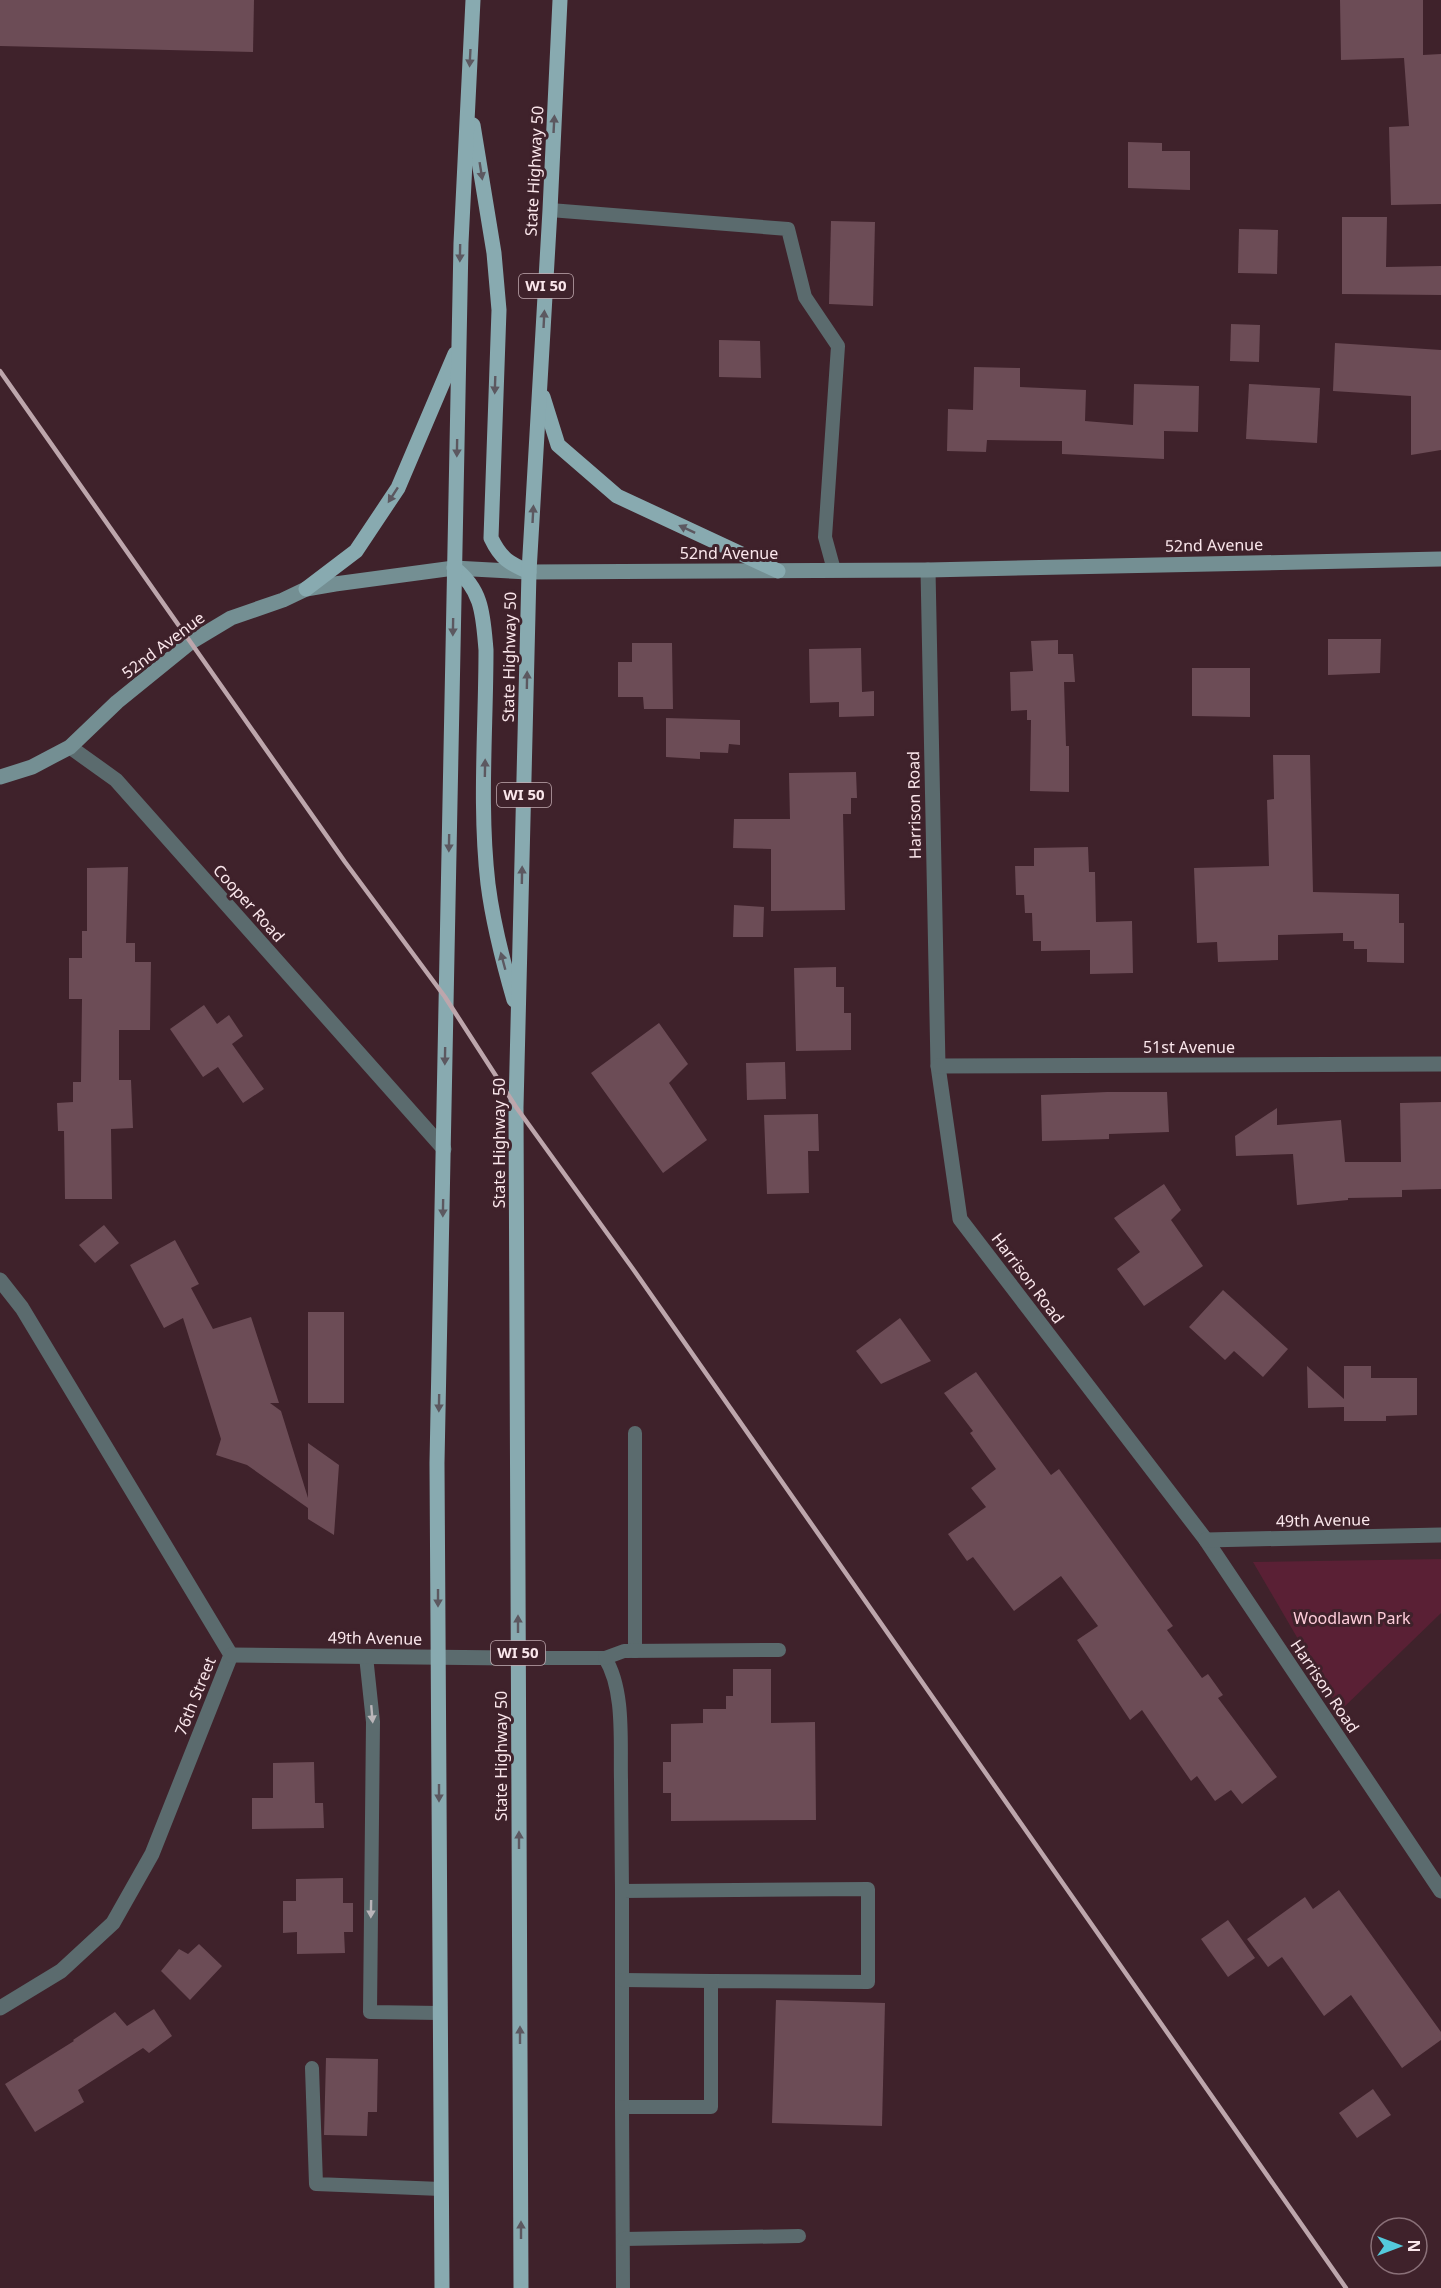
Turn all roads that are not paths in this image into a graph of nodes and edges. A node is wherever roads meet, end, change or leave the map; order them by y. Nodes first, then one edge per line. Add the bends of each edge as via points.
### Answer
1 (473, 0) edge
2 (560, 0) edge
3 (468, 92) junction
4 (550, 210) junction
5 (459, 345) junction
6 (540, 386) junction
7 (1441, 559) edge
8 (454, 568) junction
9 (834, 570) junction
10 (928, 570) junction
11 (778, 571) junction
12 (529, 572) junction
13 (306, 589) junction
14 (70, 747) junction
15 (0, 777) edge
16 (518, 1018) junction
17 (1441, 1064) edge
18 (938, 1065) junction
19 (444, 1149) junction
20 (0, 1280) edge
21 (635, 1433) dead end
22 (1441, 1535) edge
23 (1206, 1540) junction
24 (779, 1650) dead end
25 (635, 1651) junction
26 (231, 1655) junction
27 (366, 1656) junction
28 (438, 1657) junction
29 (518, 1658) junction
30 (605, 1658) junction
31 (622, 1891) junction
32 (1441, 1891) edge
33 (622, 1980) junction
34 (711, 1981) junction
35 (0, 2008) edge
36 (440, 2013) junction
37 (312, 2068) dead end
38 (622, 2107) junction
39 (441, 2189) junction
40 (799, 2236) dead end
41 (623, 2239) junction
42 (442, 2288) edge
43 (521, 2288) edge
44 (623, 2288) edge

1 -> 3 main road
4 -> 2 main road, State Highway 50 / WI 50
3 -> 5 main road
3 -> 12 main road via 494,253 499,310 491,538 508,562
6 -> 4 main road, State Highway 50 / WI 50
4 - 9 lane via 788,229 805,297 838,346 825,537
5 -> 8 main road
5 -> 13 main road via 398,488 356,551
11 -> 6 main road via 617,496 558,445
12 -> 6 main road, State Highway 50 / WI 50
7 - 10 street, 52nd Avenue
8 - 12 street, 52nd Avenue
8 - 13 street, 52nd Avenue
16 -> 8 main road via 496,935 488,883 484,625 474,588
8 -> 19 main road
9 - 10 street, 52nd Avenue
9 - 11 street, 52nd Avenue
10 - 18 street, Harrison Road
11 - 12 street, 52nd Avenue
16 -> 12 main road, State Highway 50 / WI 50
13 - 14 street, 52nd Avenue via 231,618 191,642 117,702
14 - 15 street via 32,767
14 - 19 street, Cooper Road via 116,780
29 -> 16 main road, State Highway 50 / WI 50
17 - 18 street, 51st Avenue
18 - 23 street, Harrison Road via 960,1219
19 -> 28 main road via 437,1463
20 - 26 street, 76th Street via 22,1308
21 - 25 lane
22 - 23 street, 49th Avenue
23 - 32 street, Harrison Road
24 - 25 lane
25 - 30 lane
26 - 27 street, 49th Avenue
26 - 35 street, 76th Street via 152,1854 113,1923 61,1971
27 - 28 street, 49th Avenue
27 -> 36 lane via 373,1722 370,2013
28 - 29 street, 49th Avenue
28 -> 36 main road
29 - 30 lane
43 -> 29 main road, State Highway 50 / WI 50
30 - 31 lane via 613,1671 618,1700
31 - 33 lane
31 - 34 lane via 868,1889 868,1982
33 - 34 lane
33 - 38 lane
34 - 38 lane via 711,2107
36 - 39 main road
37 - 39 lane via 316,2184
38 - 41 lane
39 - 42 main road
40 - 41 lane
41 - 44 lane

